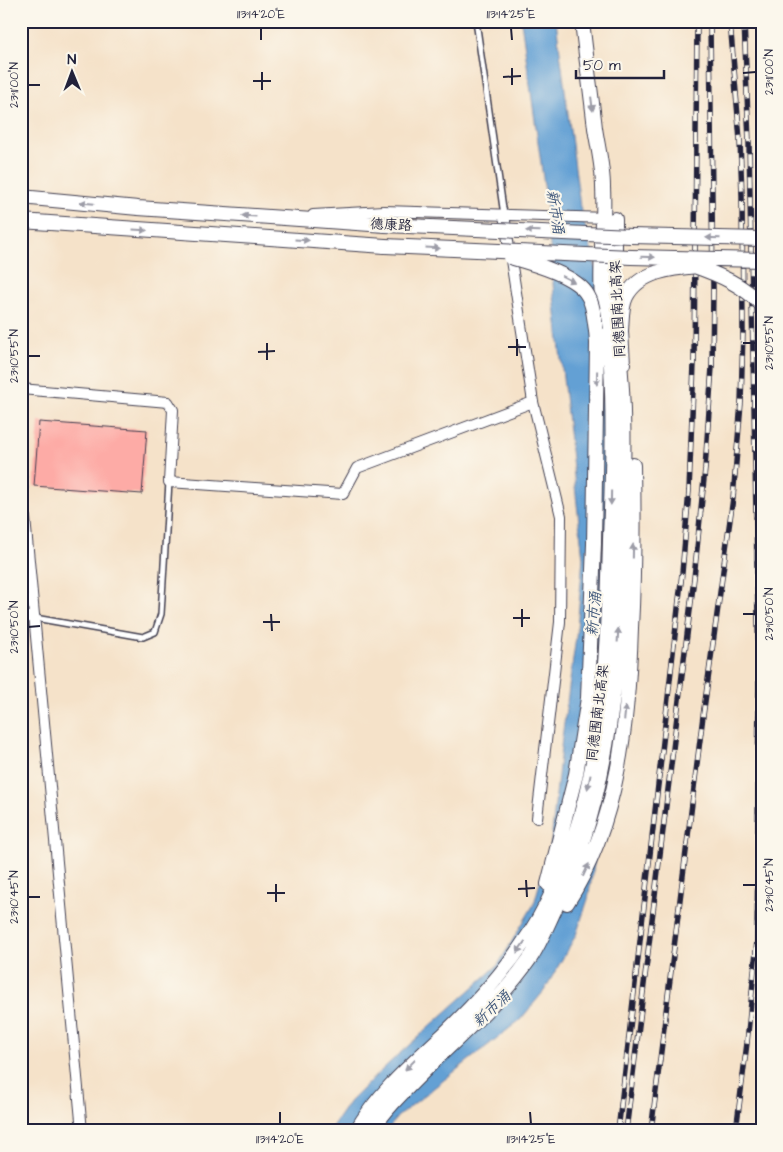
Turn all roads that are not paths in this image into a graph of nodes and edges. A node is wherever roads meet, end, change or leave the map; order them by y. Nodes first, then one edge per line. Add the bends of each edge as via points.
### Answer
1 (476, 21) edge
2 (582, 21) edge
3 (21, 198) edge
4 (504, 215) junction
5 (282, 218) junction
6 (604, 218) junction
7 (21, 221) edge
8 (762, 239) edge
9 (490, 251) junction
10 (747, 260) junction
11 (762, 260) edge
12 (694, 266) junction
13 (762, 305) edge
14 (21, 389) edge
15 (532, 402) junction
16 (618, 449) junction
17 (21, 475) edge
18 (169, 482) junction
19 (21, 616) edge
20 (35, 618) junction
21 (537, 818) dead end
22 (538, 919) junction
23 (532, 955) junction
24 (82, 1131) edge
25 (356, 1131) edge
26 (371, 1131) edge

1 - 4 lane
2 -> 6 main road, 同德围南北高架 via 603,184
5 -> 3 main road, 德康路
4 - 5 street via 384,210
4 - 6 street
4 - 15 street
8 -> 5 main road, 德康路, bridge via 631,236
6 - 16 main road, 同德围南北高架 via 615,293 622,379
7 -> 9 main road, 德康路, bridge
9 -> 10 main road, 德康路, bridge
9 -> 22 main road, bridge via 528,262 579,286 592,305 597,343 588,698 576,774
10 - 11 main road, 德康路, bridge
10 - 12 main road, bridge
12 - 13 main road, bridge via 732,281
23 -> 12 main road, bridge via 576,889 589,862 618,767 630,667 634,525 622,313 626,298 636,284 651,275
14 - 18 street via 168,402 173,410
15 - 18 street via 356,468 343,494
15 - 21 street via 561,516 560,622
16 -> 22 main road, 同德围南北高架 via 597,743 577,828 549,900
23 -> 16 main road, 同德围南北高架 via 568,883 585,839 605,755 617,652
17 - 20 street
18 - 20 lane via 161,614 155,632 144,637
19 - 20 street
20 - 24 street
22 -> 25 main road, 同德围南北高架 via 523,944 478,1000 383,1093
23 - 26 main road, 同德围南北高架 via 502,995 412,1083

